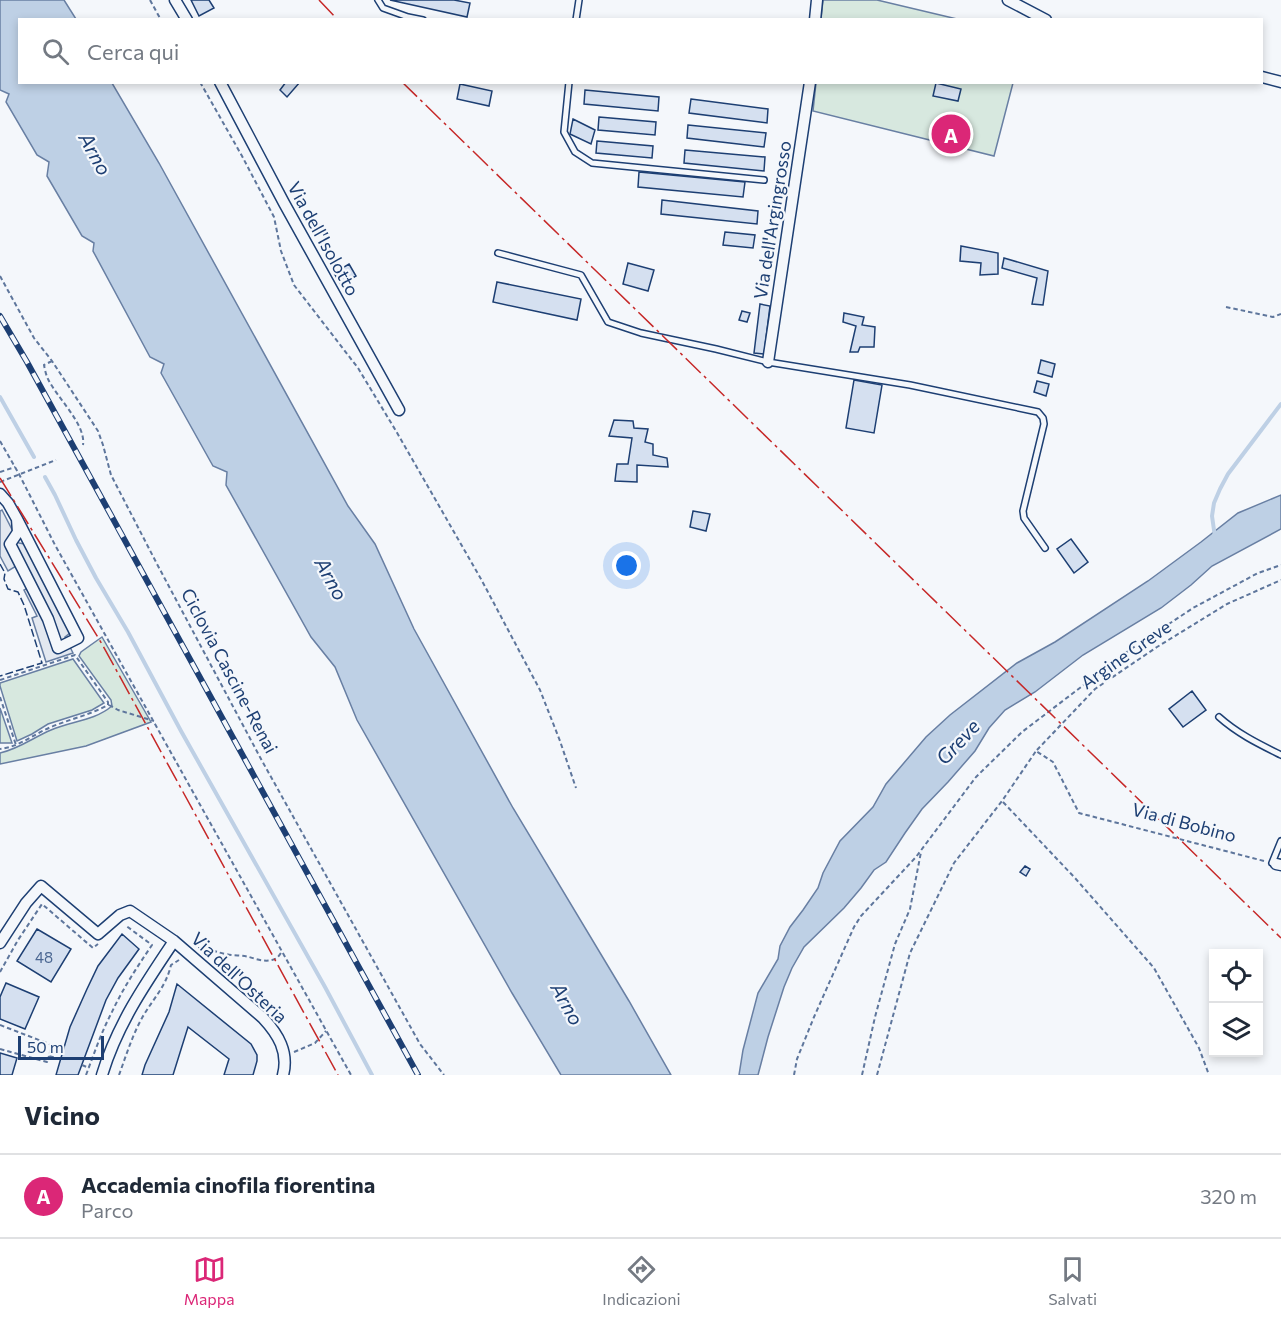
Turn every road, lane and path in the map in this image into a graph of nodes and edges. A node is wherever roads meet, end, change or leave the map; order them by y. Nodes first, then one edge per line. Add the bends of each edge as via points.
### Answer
1 (150, 0) edge
2 (175, 0) edge
3 (378, 0) edge
4 (579, 0) edge
5 (817, 0) edge
6 (1008, 0) edge
7 (160, 18) edge
8 (186, 18) edge
9 (413, 18) edge
10 (576, 18) edge
11 (815, 18) edge
12 (1042, 18) edge
13 (1263, 77) edge
14 (1281, 82) edge
15 (201, 84) edge
16 (221, 84) edge
17 (569, 84) edge
18 (810, 84) edge
19 (764, 180) dead end
20 (498, 253) dead end
21 (0, 276) edge
22 (1226, 307) dead end
23 (1281, 314) edge
24 (52, 361) junction
25 (768, 362) junction
26 (399, 410) dead end
27 (0, 441) edge
28 (83, 445) dead end
29 (57, 460) dead end
30 (15, 467) junction
31 (0, 472) edge
32 (19, 474) junction
33 (0, 482) edge
34 (0, 494) edge
35 (17, 519) junction
36 (1045, 548) dead end
37 (1281, 565) edge
38 (1281, 580) edge
39 (0, 680) edge
40 (0, 697) edge
41 (108, 704) junction
42 (1219, 717) dead end
43 (154, 721) junction
44 (16, 745) junction
45 (0, 749) edge
46 (1036, 752) junction
47 (1281, 755) edge
48 (576, 788) dead end
49 (1002, 801) junction
50 (1281, 841) edge
51 (922, 849) junction
52 (1276, 864) edge
53 (118, 924) dead end
54 (101, 940) dead end
55 (174, 941) junction
56 (0, 943) edge
57 (282, 951) junction
58 (185, 955) junction
59 (0, 972) edge
60 (0, 1025) edge
61 (326, 1030) junction
62 (0, 1049) edge
63 (49, 1056) junction
64 (60, 1059) dead end
65 (285, 1059) junction
66 (82, 1065) dead end
67 (89, 1068) junction
68 (86, 1075) edge
69 (102, 1075) edge
70 (119, 1075) edge
71 (283, 1075) edge
72 (351, 1075) edge
73 (444, 1075) edge
74 (794, 1075) edge
75 (862, 1075) edge
76 (877, 1075) edge
77 (1209, 1075) edge

1 - 7 path
2 - 8 street
3 - 9 lane via 383,8
4 - 10 lane
5 - 11 street
6 - 12 street
13 - 14 street
15 - 48 path via 274,217 294,285 358,368 540,690
16 - 26 street, Via dell'Isolotto
17 - 19 lane via 564,132 575,152 592,163
18 - 25 street, Via dell'Argingrosso
20 - 25 lane via 581,275 608,322
21 - 24 path, Ciclovia Cascine-Renai via 34,338
22 - 23 path via 1273,317
24 - 28 path via 44,365 48,379 78,424
24 - 73 path, Ciclovia Cascine-Renai via 98,431 111,475 261,759 420,1044
25 - 36 lane via 910,385 1038,412 1044,424 1023,511
27 - 30 path
29 - 32 path
30 - 31 path
30 - 32 path
32 - 33 path
32 - 43 path
34 - 35 street
35 - 35 street via 18,532 10,544 48,619 58,648 78,638
37 - 51 path via 1193,608 1131,649 1022,732 976,777
38 - 46 path, Argine Greve via 1227,604 1095,689
39 - 41 path via 75,655
40 - 44 path
41 - 43 path
41 - 44 path
42 - 47 lane
43 - 57 path
44 - 45 path
46 - 49 path, Argine Greve
46 - 52 path, Via di Bobino via 1053,762 1079,813
49 - 76 path, Argine Greve via 954,863 910,953
49 - 77 path via 1154,968
50 - 52 lane
51 - 74 path via 854,927 796,1059
51 - 75 path via 910,909 895,944
53 - 67 path via 126,925 152,945 111,1014
54 - 59 path via 93,948 42,904
55 - 56 street, Via dell'Osteria via 130,911 99,934 40,885
55 - 58 street, Via dell'Osteria
55 - 69 street, Via dell'Osteria via 133,1004
57 - 58 path via 271,961 218,953 210,948 193,948
57 - 61 path
58 - 65 street, Via dell'Osteria via 263,1018 279,1038
58 - 70 path via 171,965 168,978 141,1019
60 - 63 path via 52,1045
61 - 65 path via 315,1042
61 - 72 path
62 - 63 path via 47,1062
63 - 64 path
65 - 71 street, Via dell'Osteria
66 - 67 path
67 - 68 path

